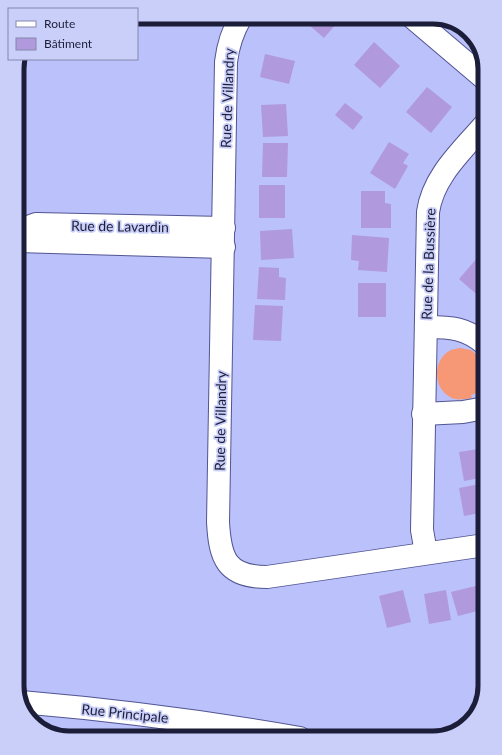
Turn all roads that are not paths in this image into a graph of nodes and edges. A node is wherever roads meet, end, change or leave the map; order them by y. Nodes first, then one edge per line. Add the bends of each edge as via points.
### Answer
1 (237, 24) edge
2 (420, 24) edge
3 (478, 73) edge
4 (478, 132) edge
5 (24, 228) edge
6 (224, 237) junction
7 (24, 241) edge
8 (427, 327) junction
9 (478, 339) edge
10 (478, 409) edge
11 (423, 414) junction
12 (478, 546) edge
13 (426, 553) junction
14 (27, 703) edge
15 (257, 731) edge

1 - 6 street, Rue de Villandry via 230,40 226,62
2 - 3 street
4 - 8 street, Rue de la Bussière via 447,169 432,194 428,212
5 - 6 street, Rue de Lavardin via 36,224
6 - 7 street, Rue de Lavardin
6 - 13 street, Rue de Villandry via 218,522 225,559 246,576 267,577
8 - 9 street, Rue de la Bussière via 461,330
8 - 11 street, Rue de la Bussière
10 - 11 street
11 - 13 street, Rue de la Bussière via 422,530
12 - 13 street, Rue de Villandry
14 - 15 street, Rue Principale via 128,712

